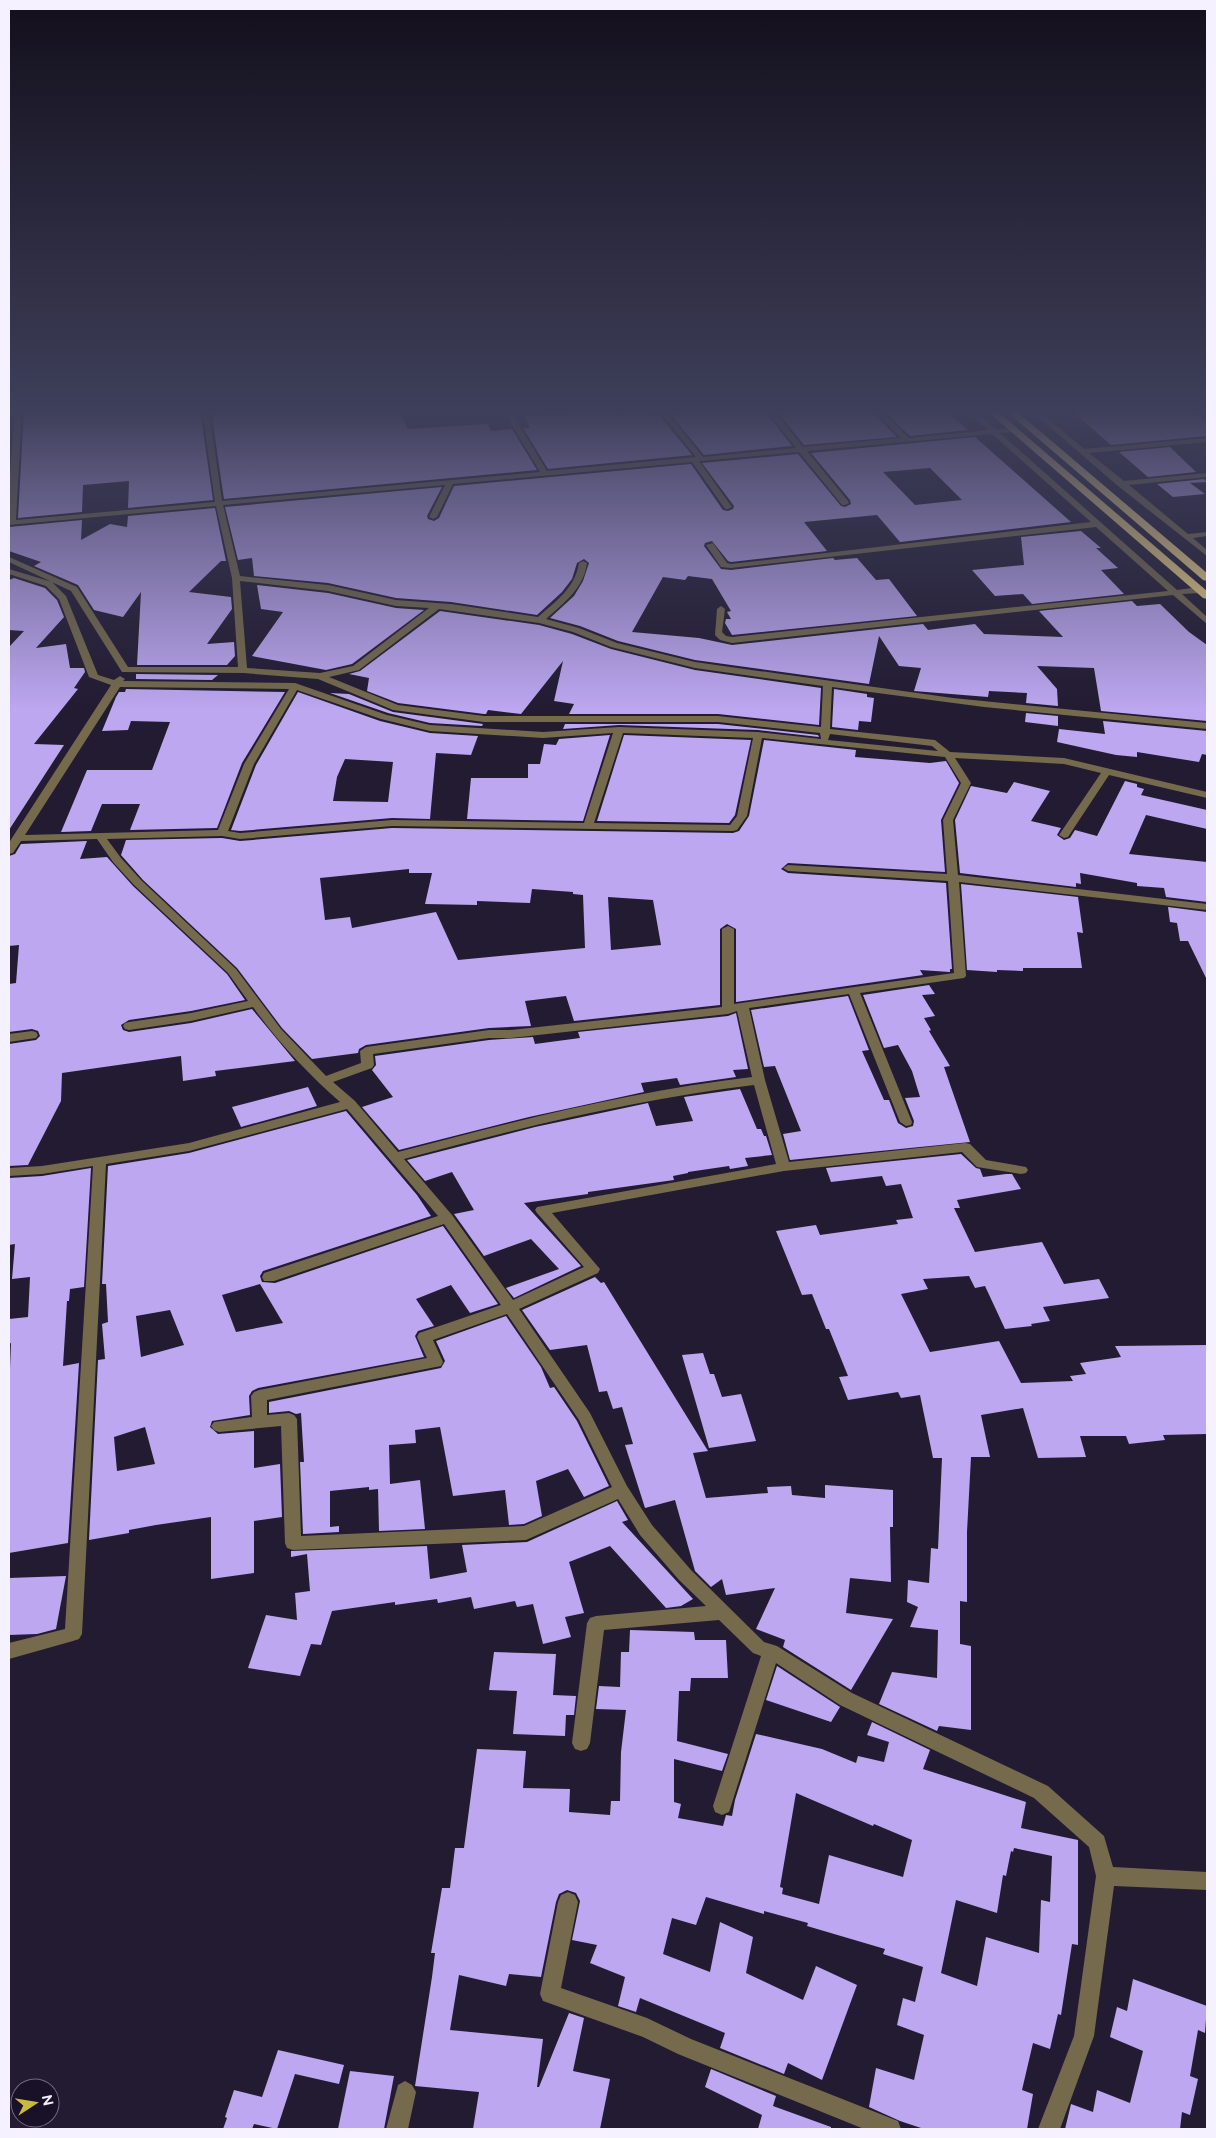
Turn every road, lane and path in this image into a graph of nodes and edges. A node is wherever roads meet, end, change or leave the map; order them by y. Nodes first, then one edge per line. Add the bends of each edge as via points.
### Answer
1 (11, 510) edge
2 (155, 510) edge
3 (220, 510) edge
4 (437, 510) edge
5 (1081, 510) edge
6 (1106, 510) edge
7 (1126, 510) edge
8 (1153, 510) edge
9 (433, 517) dead end
10 (10, 523) edge
11 (1097, 524) junction
12 (1207, 534) edge
13 (1186, 537) junction
14 (710, 546) dead end
15 (1207, 554) edge
16 (9, 559) edge
17 (583, 562) dead end
18 (9, 571) edge
19 (236, 578) junction
20 (1207, 578) edge
21 (1199, 590) junction
22 (1174, 592) junction
23 (1207, 596) edge
24 (438, 606) junction
25 (721, 609) dead end
26 (540, 620) junction
27 (1207, 621) edge
28 (125, 670) junction
29 (243, 670) junction
30 (320, 676) junction
31 (116, 684) junction
32 (828, 684) junction
33 (295, 686) junction
34 (1207, 726) edge
35 (619, 730) junction
36 (826, 730) junction
37 (758, 736) junction
38 (825, 743) junction
39 (948, 755) junction
40 (1107, 771) junction
41 (1207, 795) edge
42 (588, 826) junction
43 (222, 833) junction
44 (1064, 835) dead end
45 (100, 836) junction
46 (17, 838) junction
47 (9, 851) edge
48 (788, 868) dead end
49 (953, 878) junction
50 (1207, 907) edge
51 (728, 929) dead end
52 (853, 990) junction
53 (258, 1003) junction
54 (742, 1005) junction
55 (728, 1010) junction
56 (129, 1026) dead end
57 (32, 1035) dead end
58 (9, 1038) edge
59 (759, 1080) junction
60 (324, 1081) junction
61 (350, 1104) junction
62 (906, 1122) dead end
63 (396, 1157) junction
64 (100, 1160) junction
65 (784, 1167) junction
66 (1021, 1170) dead end
67 (9, 1172) edge
68 (447, 1218) junction
69 (269, 1276) dead end
70 (511, 1307) junction
71 (260, 1422) junction
72 (219, 1426) dead end
73 (621, 1490) junction
74 (724, 1612) junction
75 (9, 1651) edge
76 (771, 1651) junction
77 (581, 1743) dead end
78 (722, 1806) dead end
79 (1106, 1876) junction
80 (1207, 1881) edge
81 (568, 1902) dead end
82 (405, 2092) dead end
83 (397, 2129) edge
84 (890, 2129) edge
85 (1049, 2129) edge

1 - 10 street
2 - 10 street
3 - 19 street
4 - 9 street
5 - 11 street
6 - 21 highway
7 - 20 highway
8 - 13 street
11 - 14 street via 731,566 724,565
11 - 22 street
12 - 13 street
13 - 15 street
16 - 28 street via 74,589
17 - 26 street via 583,572 573,588
18 - 31 street via 49,584 63,598 94,676
19 - 24 street via 328,588 396,603
19 - 29 street
21 - 22 street
21 - 23 highway
22 - 25 street via 732,640 718,633
22 - 27 street
24 - 26 street
24 - 30 street via 356,668
26 - 32 street via 614,645 695,665
28 - 29 street
28 - 31 street
29 - 30 street
30 - 36 street via 396,708 484,719 718,719
31 - 33 street
31 - 46 street
32 - 34 street via 933,699
32 - 36 street
33 - 35 street via 384,717 430,728 543,735
33 - 43 street via 249,764
35 - 37 street
35 - 42 street
36 - 38 street
36 - 39 street via 935,743
37 - 38 street
37 - 42 street via 742,816 733,828
38 - 39 street
39 - 40 street via 1064,761
39 - 49 street via 966,783 948,820
40 - 41 street
40 - 44 street
42 - 43 street via 392,823 240,836
43 - 45 street
45 - 46 street
45 - 53 street via 138,883 232,971
46 - 47 street
48 - 49 street
49 - 50 street
49 - 52 street via 960,976
51 - 55 street
52 - 54 street
52 - 62 street
53 - 56 street
53 - 60 street via 277,1032
54 - 55 street
54 - 59 street
55 - 60 street via 489,1034 366,1051 368,1065
57 - 58 street
59 - 63 street via 682,1090 508,1127
59 - 65 street
60 - 61 street
61 - 63 street
61 - 64 street via 189,1147
63 - 68 street
64 - 67 street
64 - 75 street via 73,1634
65 - 66 street via 966,1147 982,1164
65 - 70 street via 542,1210 593,1269
68 - 69 street
68 - 70 street
70 - 71 street via 424,1338 436,1362 259,1396
70 - 73 street via 585,1418
71 - 72 street
71 - 73 street via 289,1418 293,1543 526,1533
73 - 74 street via 646,1530
74 - 76 street via 759,1648
74 - 77 street via 596,1623
76 - 78 street
76 - 79 street via 846,1699 1041,1792 1097,1842
79 - 80 street
79 - 85 street via 1084,2036
81 - 84 street via 550,1994 648,2028 684,2047
82 - 83 street

